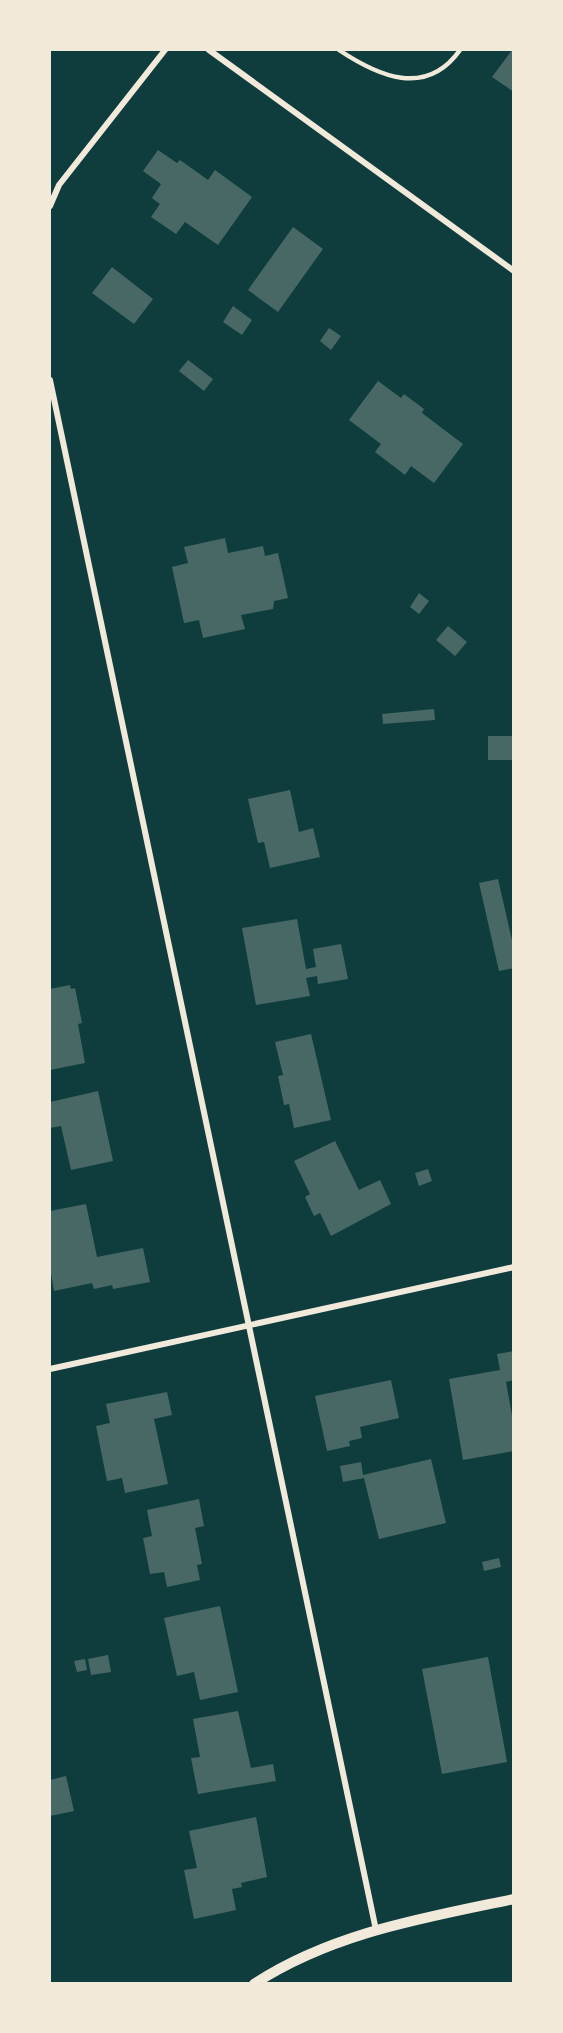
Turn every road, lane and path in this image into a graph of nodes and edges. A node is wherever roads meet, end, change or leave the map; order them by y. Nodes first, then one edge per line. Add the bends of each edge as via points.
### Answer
1 (165, 50) edge
2 (208, 50) edge
3 (339, 50) edge
4 (460, 50) edge
5 (50, 206) edge
6 (513, 271) edge
7 (50, 380) edge
8 (513, 1267) edge
9 (248, 1326) junction
10 (50, 1369) edge
11 (513, 1899) edge
12 (376, 1929) junction
13 (254, 1983) edge

1 - 5 street via 59,185
2 - 6 street
3 - 4 lane via 379,74 405,78 441,68
7 - 9 street
8 - 9 street
9 - 10 street
9 - 12 street
11 - 12 street
12 - 13 street via 332,1943

